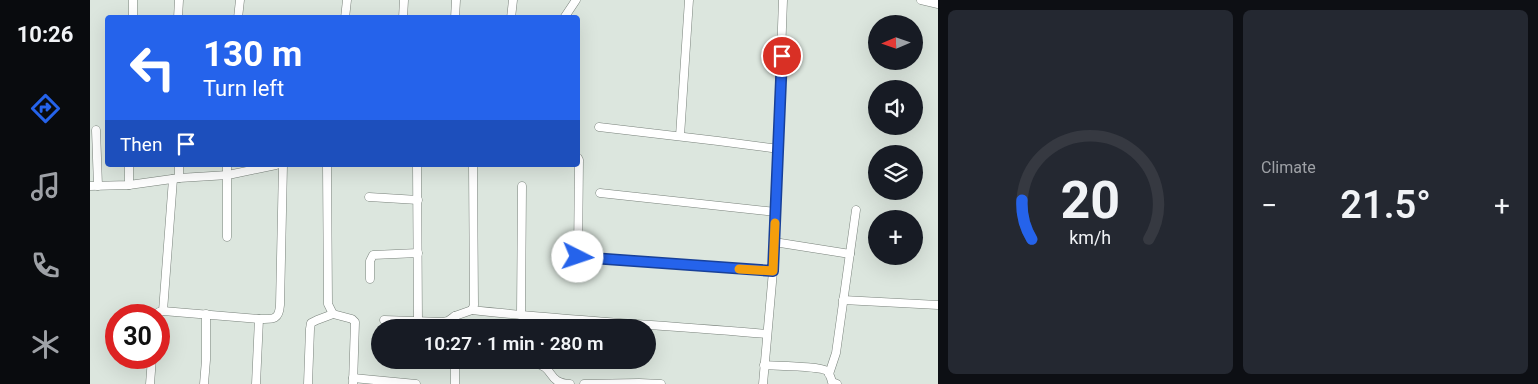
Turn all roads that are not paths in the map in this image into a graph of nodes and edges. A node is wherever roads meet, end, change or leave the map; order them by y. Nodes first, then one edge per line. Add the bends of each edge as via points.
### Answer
1 (133, 0) edge
2 (179, 0) edge
3 (240, 0) edge
4 (347, 0) edge
5 (404, 0) edge
6 (456, 0) edge
7 (513, 0) edge
8 (576, 0) edge
9 (689, 0) edge
10 (783, 0) edge
11 (921, 0) edge
12 (938, 4) edge
13 (133, 15) edge
14 (178, 15) edge
15 (238, 15) edge
16 (344, 15) edge
17 (403, 15) edge
18 (455, 15) edge
19 (511, 15) edge
20 (566, 15) edge
21 (600, 127) dead end
22 (96, 130) dead end
23 (680, 136) junction
24 (779, 149) junction
25 (129, 167) edge
26 (179, 167) edge
27 (228, 167) edge
28 (266, 167) edge
29 (283, 167) edge
30 (326, 167) edge
31 (417, 167) edge
32 (473, 167) edge
33 (579, 167) edge
34 (228, 175) junction
35 (176, 179) junction
36 (129, 185) junction
37 (94, 186) edge
38 (522, 186) dead end
39 (600, 193) dead end
40 (369, 197) dead end
41 (418, 200) junction
42 (856, 210) dead end
43 (776, 212) junction
44 (227, 237) dead end
45 (774, 242) junction
46 (418, 253) junction
47 (850, 254) junction
48 (561, 255) dead end
49 (578, 257) junction
50 (773, 271) junction
51 (370, 279) dead end
52 (843, 300) junction
53 (164, 304) edge
54 (938, 305) edge
55 (472, 310) junction
56 (170, 311) edge
57 (206, 314) junction
58 (332, 314) junction
59 (521, 315) junction
60 (454, 316) junction
61 (259, 319) junction
62 (418, 319) edge
63 (450, 319) edge
64 (454, 319) edge
65 (766, 334) junction
66 (764, 365) junction
67 (151, 369) edge
68 (455, 369) edge
69 (549, 369) edge
70 (829, 374) junction
71 (353, 381) edge
72 (150, 384) edge
73 (204, 384) edge
74 (256, 384) edge
75 (308, 384) edge
76 (416, 384) edge
77 (455, 384) edge
78 (570, 384) edge
79 (584, 384) edge
80 (660, 384) edge
81 (763, 384) edge
82 (837, 384) edge

1 - 13 street
2 - 14 street
3 - 15 street
4 - 16 street
5 - 17 street
6 - 18 street
7 - 19 street
8 - 20 street
9 - 23 street
10 - 24 street
11 - 12 street
21 - 23 street
22 - 37 street
23 - 24 street
24 - 43 street
25 - 36 street
26 - 35 street
27 - 34 street
28 - 34 street
29 - 61 street via 280,310 276,317
30 - 58 street via 328,304
31 - 41 street
32 - 55 street
33 - 49 street
34 - 35 street
34 - 44 street
35 - 36 street
35 - 53 street
36 - 37 street
38 - 59 street
39 - 43 street
40 - 41 street
41 - 46 street
42 - 47 street
43 - 45 street
45 - 47 street
45 - 50 street
46 - 51 street via 373,255
46 - 62 street
47 - 52 street
48 - 49 street
49 - 50 street
50 - 65 street
52 - 54 street
52 - 70 street via 836,353
55 - 59 street
55 - 60 street
56 - 57 street
57 - 61 street
57 - 73 street
58 - 71 street via 355,322
58 - 75 street via 311,323
59 - 65 street
60 - 63 street
60 - 64 street
61 - 74 street
65 - 66 street
66 - 70 street via 818,368
66 - 81 street
67 - 72 street
68 - 77 street
69 - 78 street via 555,380
70 - 82 street via 832,382
71 - 76 street
79 - 80 street

